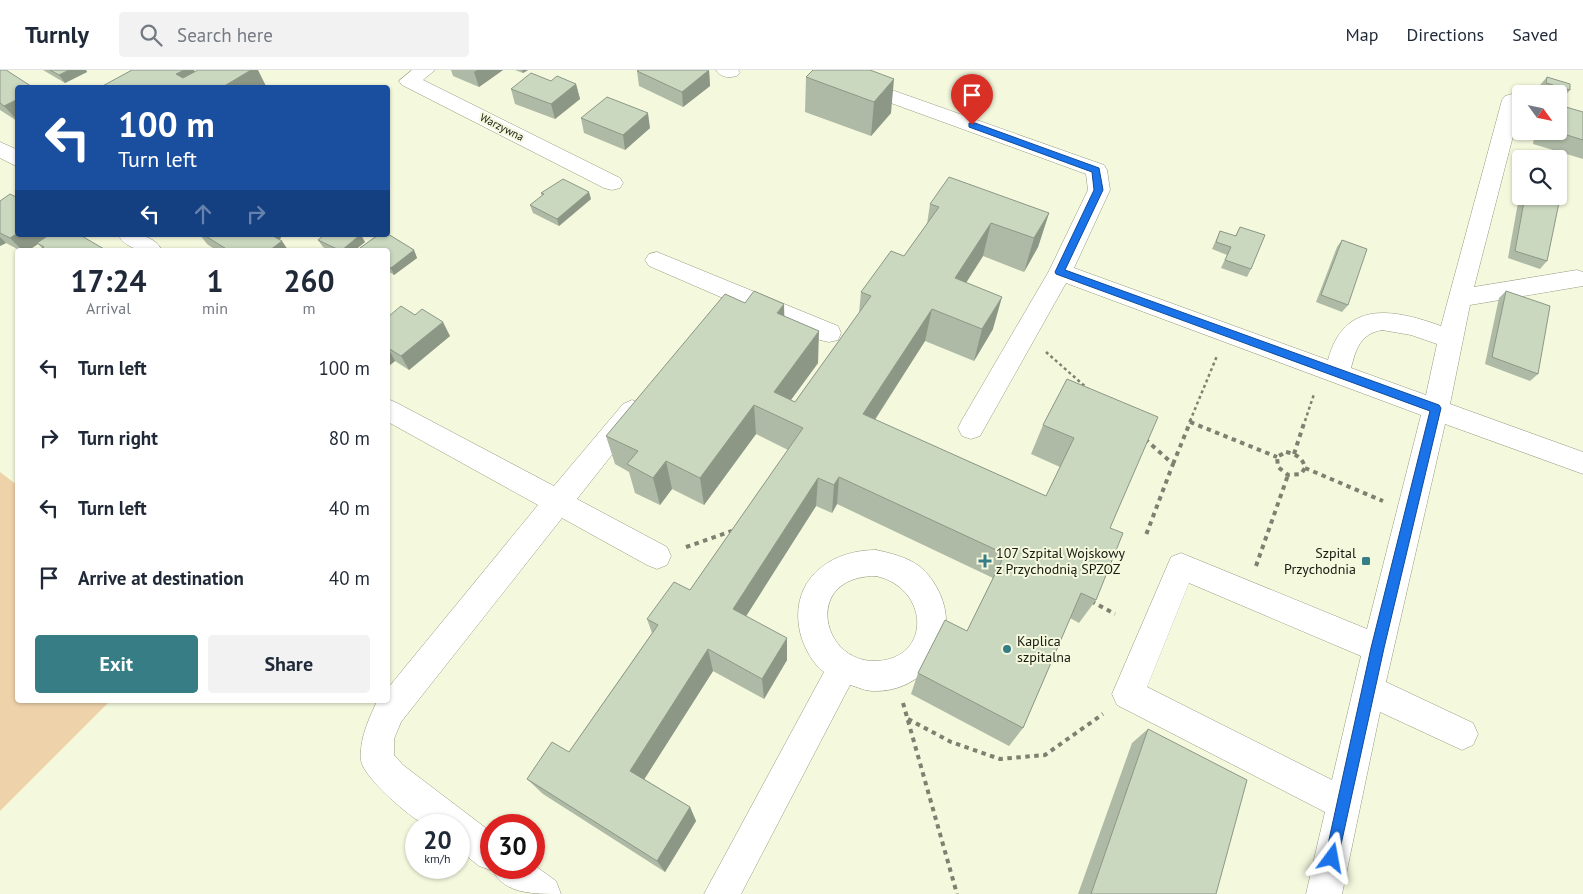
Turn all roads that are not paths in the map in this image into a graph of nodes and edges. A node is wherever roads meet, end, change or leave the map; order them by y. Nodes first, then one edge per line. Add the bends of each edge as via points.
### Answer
1 (426, 70) edge
2 (840, 70) edge
3 (1512, 100) edge
4 (0, 149) edge
5 (15, 158) edge
6 (612, 183) dead end
7 (132, 237) edge
8 (149, 248) edge
9 (657, 260) dead end
10 (1060, 272) junction
11 (1577, 279) dead end
12 (730, 292) junction
13 (1459, 298) junction
14 (711, 314) edge
15 (829, 333) dead end
16 (1450, 339) junction
17 (1330, 370) junction
18 (649, 390) edge
19 (1436, 408) junction
20 (391, 412) edge
21 (971, 428) dead end
22 (1583, 463) edge
23 (557, 502) junction
24 (657, 556) road end
25 (1378, 648) junction
26 (843, 668) junction
27 (1369, 690) junction
28 (1462, 734) dead end
29 (1345, 804) junction
30 (440, 814) edge
31 (470, 838) edge
32 (480, 845) edge
33 (523, 879) edge
34 (543, 894) edge
35 (722, 894) edge
36 (1324, 894) edge

1 - 6 street, Warzywna via 409,81
2 - 10 street via 865,87 1096,170 1099,190
3 - 13 street
4 - 5 street
7 - 8 street
9 - 12 street
10 - 17 street
10 - 21 street
11 - 13 street
12 - 14 street
12 - 15 street
13 - 16 street
16 - 17 street via 1407,325 1378,320 1364,325 1348,340
16 - 19 street
17 - 19 street
18 - 23 street
19 - 22 street
19 - 25 street
20 - 23 street
23 - 24 street
23 - 30 street via 388,712 378,739 377,761 391,777
25 - 27 street
25 - 29 street via 1181,566 1128,694
26 - 26 street via 826,655 816,638 811,618 815,600 824,583 839,571 857,564 876,563 896,568 913,579 926,594 933,612 933,632 926,650 912,664 894,673 877,676
26 - 35 street
27 - 28 street
27 - 29 street
29 - 36 street
31 - 32 street
33 - 34 street

